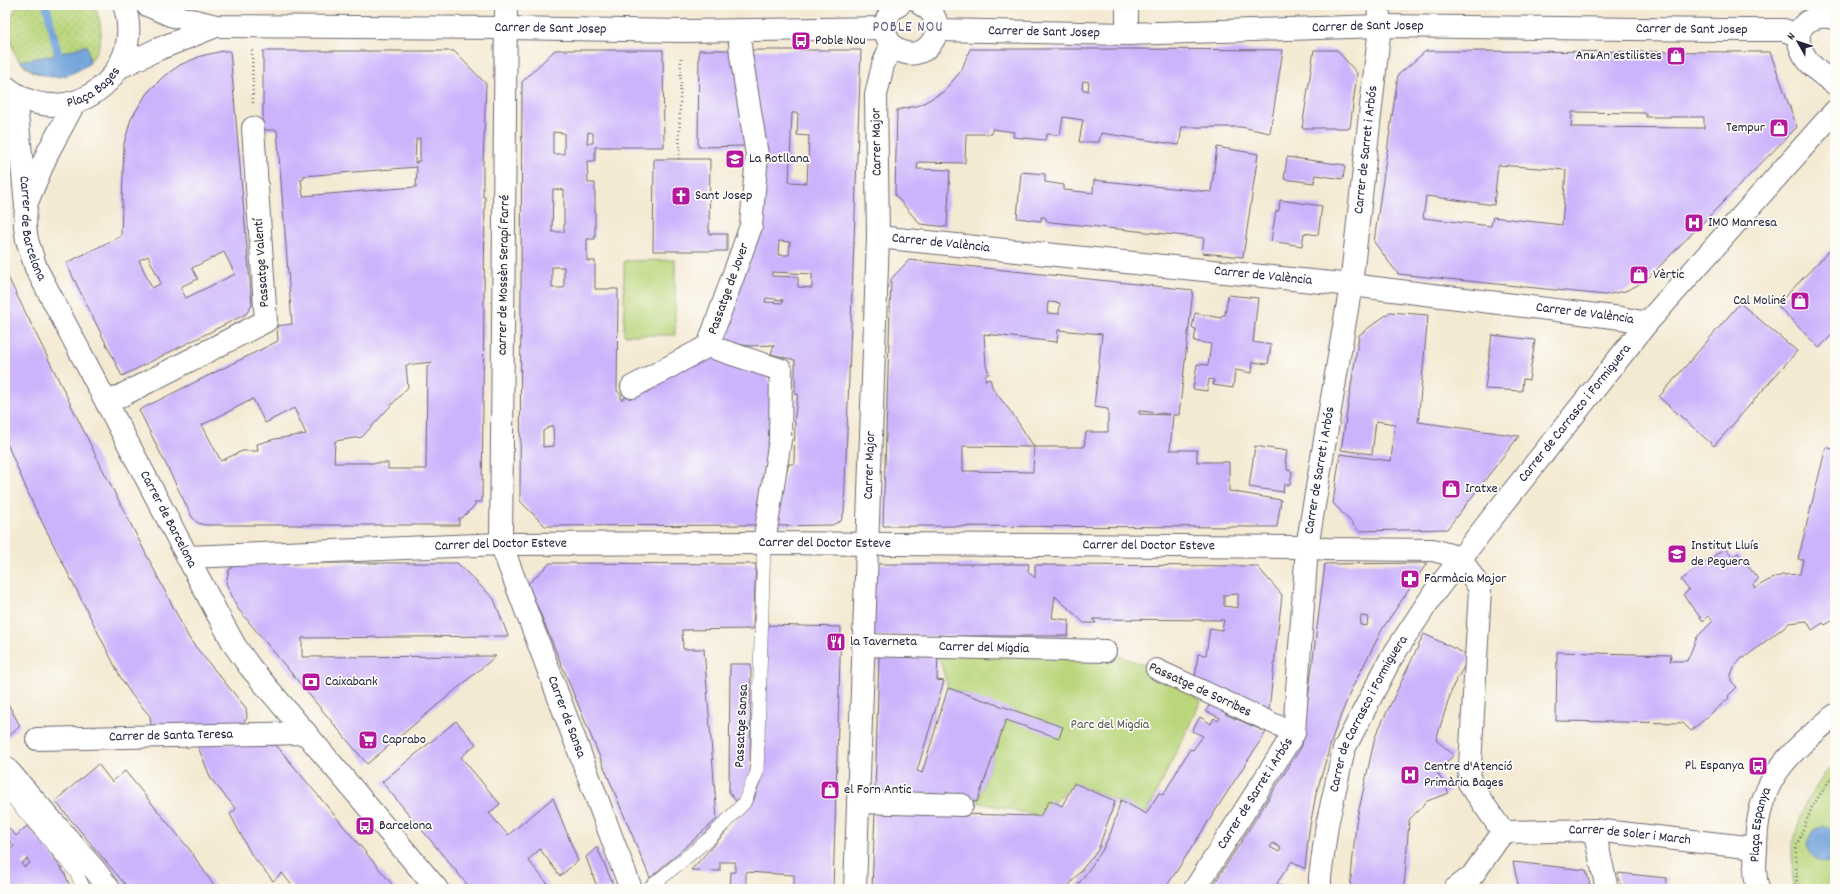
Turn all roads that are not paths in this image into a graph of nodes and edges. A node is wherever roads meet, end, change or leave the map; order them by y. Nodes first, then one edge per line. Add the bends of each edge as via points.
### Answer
1 (124, 5) edge
2 (148, 5) edge
3 (506, 5) edge
4 (922, 5) edge
5 (1127, 5) edge
6 (1832, 5) edge
7 (1835, 12) edge
8 (1379, 15) edge
9 (1835, 18) edge
10 (890, 19) edge
11 (216, 26) junction
12 (506, 28) junction
13 (739, 30) junction
14 (937, 30) junction
15 (1127, 34) junction
16 (1799, 36) junction
17 (118, 68) junction
18 (1835, 84) edge
19 (10, 90) edge
20 (75, 102) junction
21 (1835, 111) edge
22 (253, 128) road end
23 (26, 205) junction
24 (878, 237) junction
25 (1351, 285) junction
26 (1647, 324) junction
27 (708, 346) junction
28 (632, 387) dead end
29 (107, 404) junction
30 (764, 543) junction
31 (501, 544) junction
32 (866, 545) junction
33 (1307, 547) junction
34 (187, 557) junction
35 (1461, 558) junction
36 (863, 645) junction
37 (1105, 651) dead end
38 (1156, 669) dead end
39 (1835, 715) edge
40 (306, 733) junction
41 (1294, 734) junction
42 (37, 739) dead end
43 (5, 767) edge
44 (5, 790) edge
45 (858, 802) junction
46 (962, 805) dead end
47 (1594, 830) junction
48 (1503, 832) junction
49 (1756, 848) junction
50 (84, 889) edge
51 (109, 889) edge
52 (437, 889) edge
53 (631, 889) edge
54 (648, 889) edge
55 (855, 889) edge
56 (1195, 889) edge
57 (1320, 889) edge
58 (1455, 889) edge
59 (1607, 889) edge
60 (1758, 889) edge

1 - 17 street, Plaça Bages via 128,37 124,56
2 - 11 street via 170,14
3 - 12 street, carrer de Mossèn Serapí Farré
4 - 14 street via 933,14
5 - 15 street
6 - 7 street
8 - 15 street, Carrer de Sant Josep
8 - 16 street, Carrer de Sant Josep via 1784,30
8 - 25 street, Carrer de Sarret i Arbós
9 - 16 street via 1827,16 1810,19 1802,25
10 - 13 street, Carrer de Sant Josep
10 - 14 street via 897,50 905,54 914,54 930,46
10 - 24 street, Carrer Major via 876,95
11 - 12 street, Carrer de Sant Josep
11 - 17 street
12 - 13 street, Carrer de Sant Josep
12 - 31 street, carrer de Mossèn Serapí Farré
13 - 27 street, Passatge de Jover via 758,154 751,226
14 - 15 street, Carrer de Sant Josep
16 - 18 street via 1805,56 1817,70
17 - 20 street, Plaça Bages via 100,90
19 - 20 street, Plaça Bages via 24,99 44,105
19 - 23 street, Carrer de Barcelona
20 - 23 street via 48,152
21 - 26 street, Carrer de Carrasco i Formiguera
22 - 29 street, Passatge Valentí via 266,321
23 - 29 street, Carrer de Barcelona via 27,240 36,268
24 - 25 street, Carrer de València
24 - 32 street, Carrer Major
25 - 26 street, Carrer de València via 1621,318
25 - 33 street, Carrer de Sarret i Arbós
26 - 35 street, Carrer de Carrasco i Formiguera
27 - 28 street
27 - 30 street, Passatge de Jover via 782,370 780,440
29 - 34 street, Carrer de Barcelona
30 - 31 street, Carrer del Doctor Esteve
30 - 32 street, Carrer del Doctor Esteve
30 - 54 lane, Passatge Sansa via 757,772 744,803 711,837
31 - 34 street, Carrer del Doctor Esteve
31 - 53 street, Carrer de Sansa
32 - 33 street, Carrer del Doctor Esteve
32 - 36 street, Carrer Major
33 - 35 street, Carrer del Doctor Esteve via 1433,550
33 - 41 street, Carrer de Sarret i Arbós
34 - 40 street, Carrer de Barcelona via 235,646
35 - 48 street via 1480,589 1469,783
35 - 57 street, Carrer de Carrasco i Formiguera via 1434,593 1390,660 1344,749 1327,825
36 - 37 street, Carrer del Migdia
36 - 45 street, Carrer Major
38 - 41 street, Passatge de Sorribes
39 - 49 street, Plaça Espanya via 1794,752 1773,777 1758,818
40 - 42 street, Carrer de Santa Teresa
40 - 52 street, Carrer de Barcelona
41 - 56 street, Carrer de Sarret i Arbós
43 - 51 street
44 - 50 lane via 76,872
45 - 46 street
45 - 55 street, Carrer Major
47 - 48 street, Carrer de Soler i March
47 - 49 street, Carrer de Soler i March
47 - 59 street
48 - 58 street via 1472,876
49 - 60 street, Plaça Espanya

